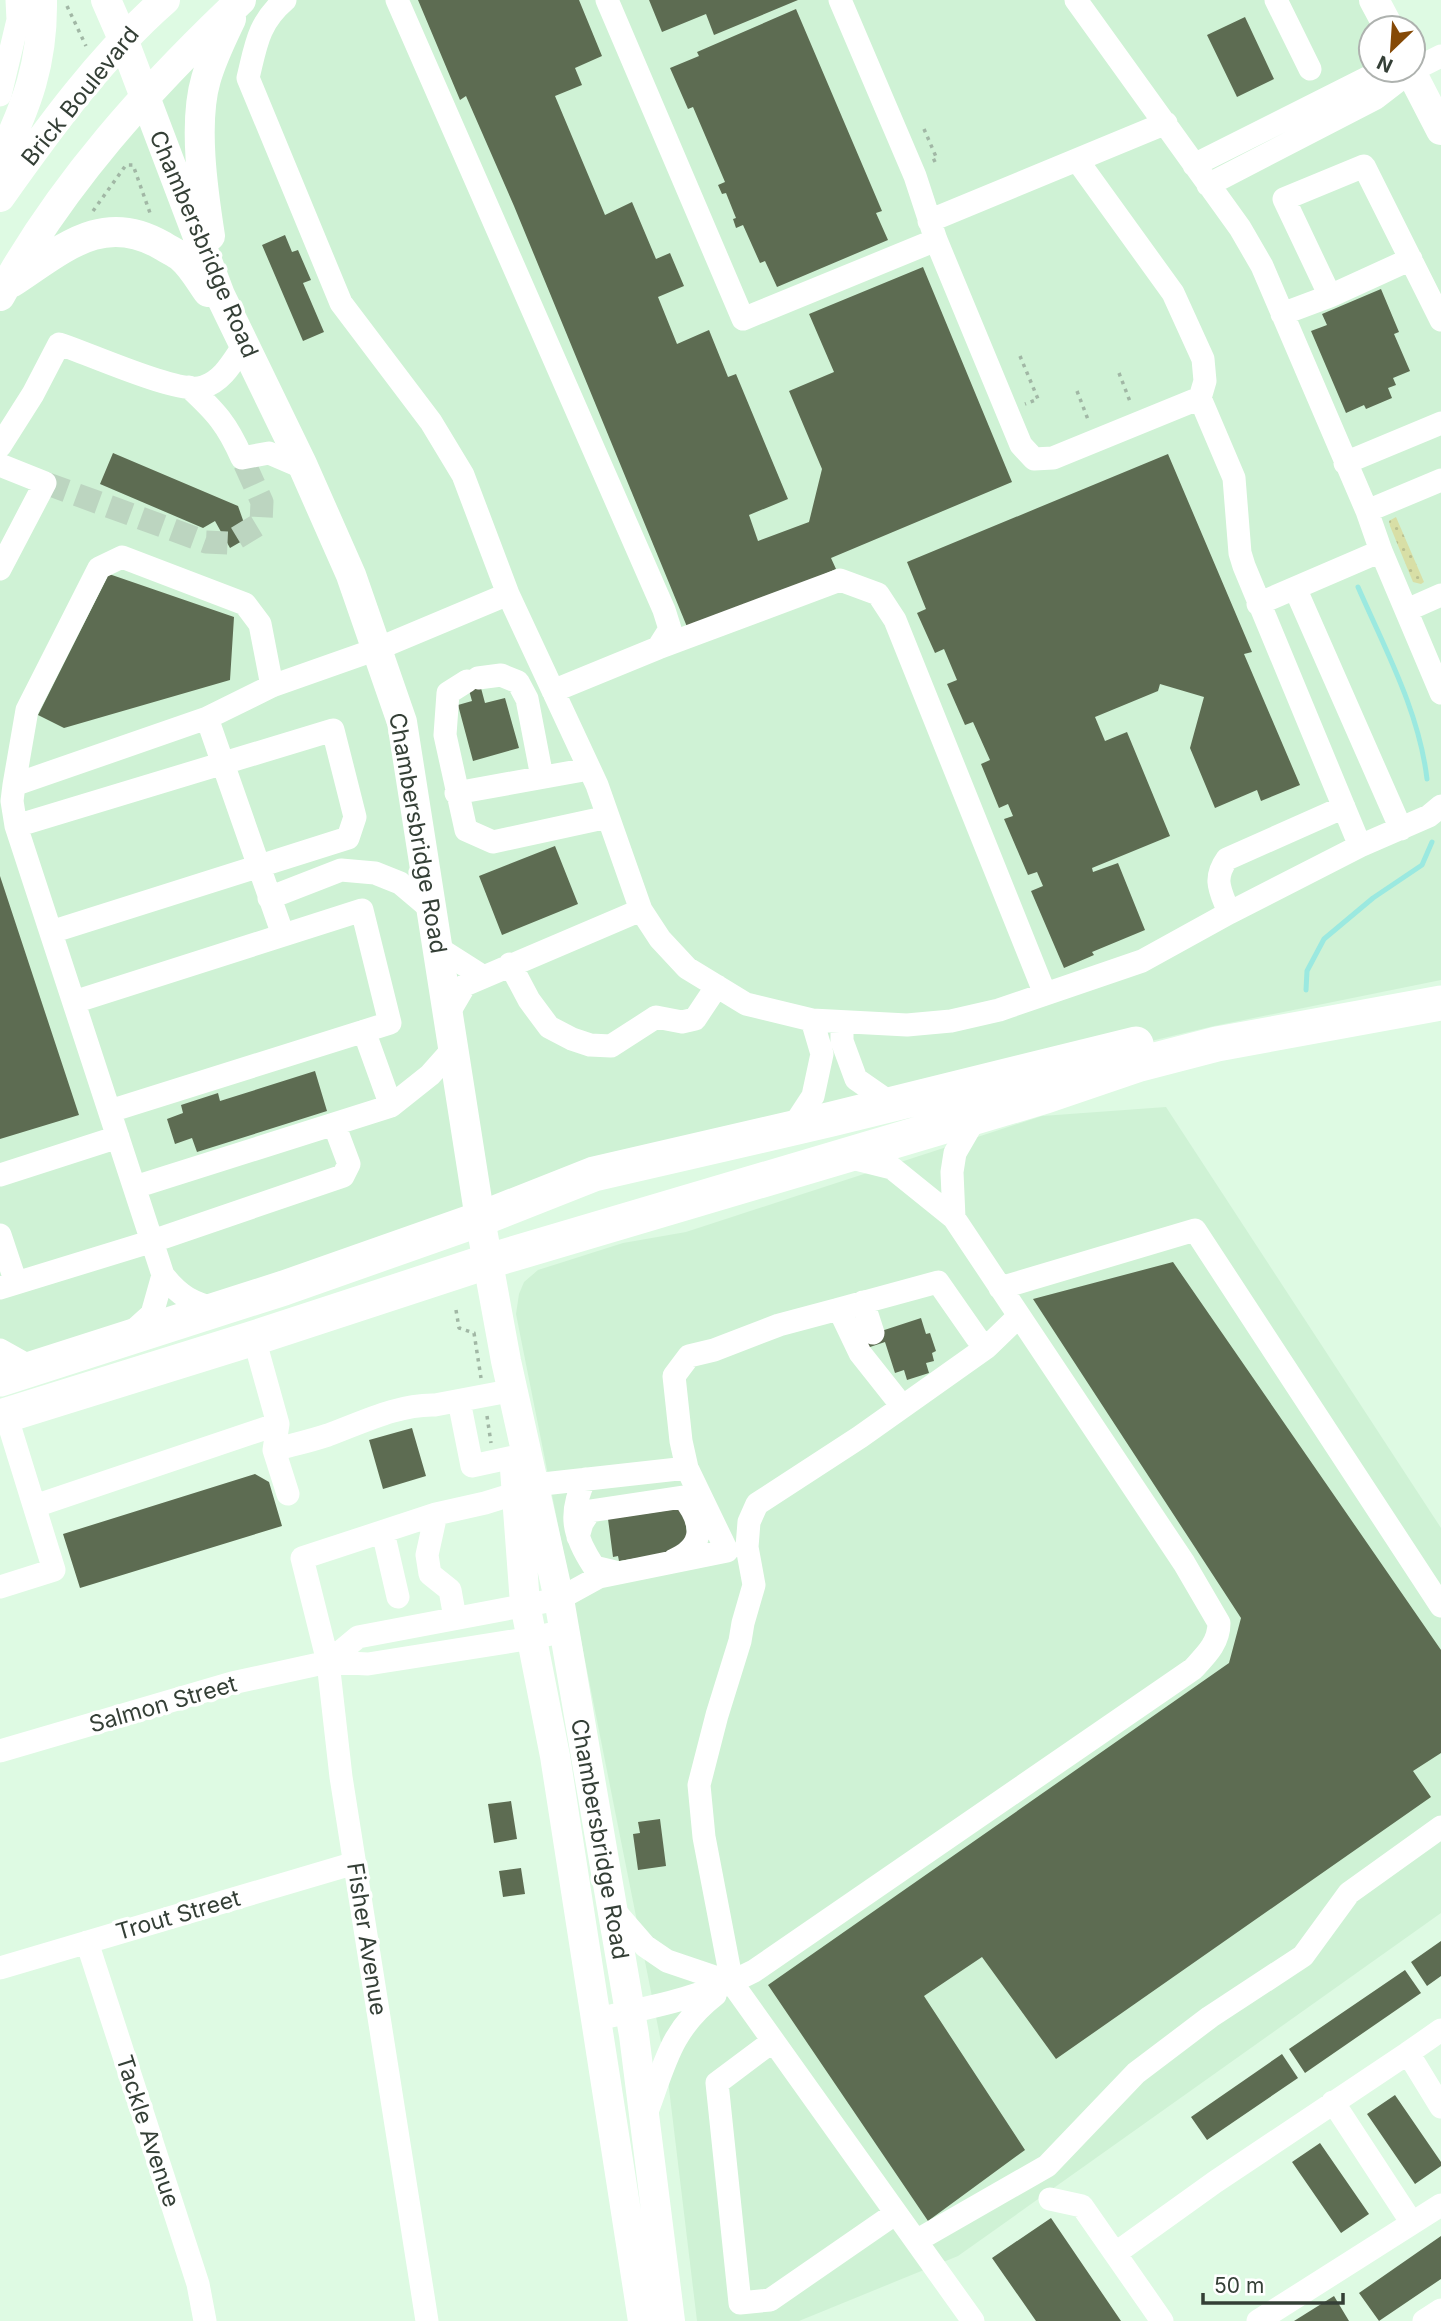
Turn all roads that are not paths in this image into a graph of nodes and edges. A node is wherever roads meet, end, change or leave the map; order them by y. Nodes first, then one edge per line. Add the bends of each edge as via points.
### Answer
1 (17, 0) edge
2 (106, 0) edge
3 (165, 0) edge
4 (285, 0) edge
5 (397, 0) edge
6 (607, 0) edge
7 (840, 0) edge
8 (1076, 0) edge
9 (1276, 0) edge
10 (52, 1) edge
11 (240, 1) edge
12 (123, 39) junction
13 (1310, 69) dead end
14 (1357, 83) edge
15 (1394, 84) edge
16 (1417, 84) edge
17 (0, 95) edge
18 (144, 98) junction
19 (1166, 123) junction
20 (1441, 130) edge
21 (1077, 160) junction
22 (0, 161) edge
23 (1194, 165) junction
24 (1208, 185) junction
25 (0, 197) edge
26 (932, 231) junction
27 (1410, 259) junction
28 (3, 291) edge
29 (220, 295) junction
30 (1330, 296) junction
31 (1282, 314) junction
32 (1441, 320) edge
33 (239, 336) junction
34 (189, 387) junction
35 (1200, 398) junction
36 (1441, 423) edge
37 (0, 446) edge
38 (1345, 463) junction
39 (0, 465) edge
40 (304, 468) junction
41 (1441, 480) edge
42 (1367, 511) junction
43 (1381, 551) junction
44 (0, 569) edge
45 (1296, 588) junction
46 (508, 594) junction
47 (1441, 596) edge
48 (1258, 604) junction
49 (1407, 610) junction
50 (658, 648) junction
51 (377, 649) junction
52 (272, 686) junction
53 (553, 691) junction
54 (1441, 693) edge
55 (207, 718) junction
56 (221, 764) junction
57 (589, 769) junction
58 (542, 777) junction
59 (456, 793) junction
60 (9, 797) edge
61 (1441, 806) edge
62 (1343, 807) junction
63 (608, 817) junction
64 (16, 826) junction
65 (1401, 829) junction
66 (1360, 846) junction
67 (258, 866) junction
68 (269, 898) junction
69 (432, 910) junction
70 (641, 910) junction
71 (1229, 913) junction
72 (51, 932) junction
73 (283, 935) junction
74 (438, 948) junction
75 (510, 964) junction
76 (482, 976) junction
77 (717, 986) junction
78 (1045, 994) junction
79 (1439, 999) edge
80 (74, 1002) junction
81 (448, 1014) junction
82 (812, 1020) junction
83 (842, 1023) junction
84 (364, 1031) junction
85 (454, 1048) junction
86 (892, 1104) junction
87 (391, 1106) junction
88 (110, 1111) junction
89 (977, 1115) junction
90 (334, 1124) junction
91 (792, 1128) junction
92 (118, 1137) junction
93 (841, 1155) junction
94 (0, 1175) edge
95 (135, 1187) junction
96 (954, 1218) junction
97 (480, 1219) junction
98 (0, 1235) edge
99 (152, 1241) junction
100 (489, 1261) junction
101 (163, 1275) junction
102 (8, 1285) edge
103 (1000, 1288) junction
104 (863, 1302) junction
105 (839, 1308) junction
106 (218, 1310) junction
107 (1019, 1316) junction
108 (254, 1338) junction
109 (124, 1339) junction
110 (988, 1347) junction
111 (0, 1350) edge
112 (506, 1361) junction
113 (34, 1369) junction
114 (878, 1376) junction
115 (0, 1380) edge
116 (509, 1391) junction
117 (459, 1401) junction
118 (902, 1406) junction
119 (3, 1416) edge
120 (278, 1424) junction
121 (274, 1450) junction
122 (514, 1457) junction
123 (687, 1468) junction
124 (585, 1479) junction
125 (525, 1489) junction
126 (288, 1494) dead end
127 (35, 1506) junction
128 (436, 1514) junction
129 (383, 1532) junction
130 (578, 1537) junction
131 (737, 1549) junction
132 (668, 1563) junction
133 (619, 1573) junction
134 (0, 1587) edge
135 (398, 1597) dead end
136 (559, 1599) junction
137 (525, 1604) junction
138 (1441, 1606) edge
139 (454, 1618) junction
140 (565, 1631) junction
141 (532, 1638) junction
142 (328, 1662) junction
143 (0, 1751) edge
144 (1441, 1827) edge
145 (355, 1863) junction
146 (612, 1908) junction
147 (87, 1942) junction
148 (0, 1968) edge
149 (732, 1983) junction
150 (630, 2012) junction
151 (597, 2019) junction
152 (1441, 2030) edge
153 (774, 2041) junction
154 (1408, 2053) junction
155 (1333, 2102) junction
156 (1441, 2107) edge
157 (645, 2118) junction
158 (1050, 2199) dead end
159 (1441, 2205) edge
160 (896, 2213) junction
161 (1412, 2223) junction
162 (916, 2241) junction
163 (1116, 2252) junction
164 (1441, 2310) edge
165 (205, 2321) edge
166 (427, 2321) edge
167 (643, 2321) edge
168 (670, 2321) edge
169 (973, 2321) edge
170 (1162, 2321) edge
171 (1258, 2321) edge
172 (1424, 2321) edge

1 - 17 street via 19,20
2 - 12 main road, Chambersbridge Road
3 - 12 main road, Brick Boulevard
4 - 46 street via 269,13 248,78 341,303 431,422 463,475
5 - 50 street via 664,610 670,629
6 - 26 street via 743,319
7 - 26 street via 915,176
8 - 19 street
9 - 13 street
10 - 22 main road via 35,76
11 - 18 main road
11 - 29 main road via 205,81 200,113 205,199
12 - 18 main road, Chambersbridge Road
12 - 25 main road, Brick Boulevard
14 - 23 street
15 - 24 street via 1376,98
16 - 20 main road
18 - 28 main road via 82,170
18 - 29 main road, Chambersbridge Road
19 - 21 street
19 - 23 street
21 - 26 street
21 - 35 street via 1173,293 1203,359 1205,381
23 - 24 street
24 - 31 street via 1262,266
26 - 35 street via 1021,445 1034,459 1043,460
27 - 30 street
27 - 30 street via 1364,166 1284,199
27 - 32 street
28 - 33 main road via 77,240 102,231 132,233 182,258
29 - 33 main road, Chambersbridge Road
30 - 31 street
31 - 38 street
33 - 34 street via 222,376 202,388
33 - 40 main road, Chambersbridge Road
34 - 37 street via 59,344
34 - 40 street via 230,431 242,458 269,453
35 - 48 street via 1234,478 1240,552
36 - 38 street
38 - 42 street
39 - 44 street via 45,483
40 - 51 main road, Chambersbridge Road via 351,575
41 - 42 street
42 - 43 street
43 - 45 street
43 - 49 street
45 - 48 street
45 - 65 street
46 - 51 street
46 - 53 street
47 - 49 street
48 - 62 street
49 - 54 street
50 - 53 street
50 - 78 street via 840,580 878,594 895,620
51 - 52 street
51 - 69 main road, Chambersbridge Road via 402,722
52 - 55 street
52 - 60 street via 260,624 245,604 122,557 99,568 27,710
53 - 57 street
55 - 56 street
55 - 60 street
56 - 64 street
56 - 67 street
56 - 67 street via 333,730 355,817 348,838
57 - 58 street
57 - 63 street
58 - 59 street
58 - 59 street via 527,699 518,682 501,675 472,679 447,693 445,735
59 - 63 street via 466,830 493,842
60 - 64 street
61 - 65 street
62 - 66 street
62 - 71 street via 1227,859 1218,880
63 - 70 street
64 - 72 street
65 - 66 street
66 - 71 street
67 - 68 street
67 - 72 street
68 - 69 street via 341,870 375,873 400,883
68 - 73 street
69 - 74 main road, Chambersbridge Road
70 - 75 street
70 - 77 street via 687,968
71 - 78 street via 1142,961
72 - 80 street
73 - 80 street
73 - 84 street via 362,910 390,1023
74 - 76 street
74 - 81 main road, Chambersbridge Road
75 - 76 street
75 - 77 street via 528,1000 549,1027 590,1045 611,1045 656,1017 682,1022 695,1019
76 - 81 street via 465,985
77 - 82 street via 746,1004
78 - 83 street via 951,1021
79 - 86 highway via 1214,1026
79 - 89 highway via 1217,1044
80 - 88 street
81 - 85 main road, Chambersbridge Road
82 - 83 street
82 - 91 street via 822,1054 813,1096
83 - 86 street via 842,1041 856,1079
84 - 87 street
84 - 88 street
85 - 87 street via 430,1075
85 - 97 main road, Chambersbridge Road
86 - 91 highway
87 - 90 street
88 - 92 street
89 - 93 highway
89 - 96 street via 955,1153
90 - 95 street
90 - 99 street via 349,1164 344,1176
91 - 97 highway via 594,1174
92 - 94 street
92 - 95 street
93 - 96 street via 892,1168
93 - 100 highway
95 - 99 street
96 - 103 street
97 - 100 main road, Chambersbridge Road
97 - 106 highway
98 - 102 street
99 - 101 street
99 - 102 street
100 - 108 highway
100 - 112 main road, Chambersbridge Road
101 - 106 street via 189,1301
101 - 109 street via 152,1314
103 - 107 street
103 - 138 street via 1195,1230
104 - 105 street
104 - 110 street via 938,1283
104 - 114 street via 881,1359
105 - 114 street via 860,1353
105 - 123 street via 689,1356 674,1377
106 - 109 highway
107 - 110 street
107 - 149 street via 1184,1563 1219,1623 1219,1632 1193,1669
108 - 119 highway
108 - 120 street
109 - 113 highway
110 - 118 street
111 - 113 street
112 - 116 main road, Chambersbridge Road
112 - 125 main road, Chambersbridge Road
113 - 115 highway
114 - 118 street
116 - 117 street
116 - 122 main road, Chambersbridge Road
117 - 121 street via 391,1412
117 - 122 street via 472,1465
118 - 131 street via 757,1504
119 - 127 street
120 - 121 street
120 - 127 street
121 - 126 street
122 - 125 main road, Chambersbridge Road
123 - 124 street
123 - 131 street
124 - 125 street
124 - 130 street via 573,1521
125 - 128 street
125 - 136 main road, Chambersbridge Road
125 - 137 main road, Chambersbridge Road
127 - 134 street via 54,1570
128 - 129 street
128 - 139 street via 427,1555 430,1574 450,1590
129 - 135 street
129 - 142 street, Fisher Avenue via 302,1558
130 - 132 street via 590,1511 683,1497 695,1515 698,1536 687,1555
130 - 133 street via 594,1567
131 - 132 street
131 - 149 street via 754,1585 699,1785
132 - 133 street
133 - 136 street via 599,1577
136 - 137 street, Salmon Street
136 - 140 main road, Chambersbridge Road
137 - 139 street, Salmon Street
137 - 141 main road, Chambersbridge Road
139 - 142 street, Salmon Street via 358,1637
140 - 141 street, Salmon Street
140 - 146 main road, Chambersbridge Road
141 - 142 street, Salmon Street via 368,1664
141 - 151 main road, Chambersbridge Road
142 - 143 street, Salmon Street via 232,1683
142 - 145 street, Fisher Avenue
144 - 162 street via 1349,1893 1303,1956 1136,2073 1047,2166
145 - 147 street, Trout Street
145 - 166 street, Fisher Avenue
146 - 149 street via 645,1946 667,1961
146 - 150 main road, Chambersbridge Road
147 - 148 street, Trout Street
147 - 165 street, Tackle Avenue via 198,2284
149 - 150 street
149 - 153 street
149 - 157 street via 697,2009 680,2030 666,2055
150 - 151 street
150 - 157 main road, Chambersbridge Road
151 - 167 main road, Chambersbridge Road
152 - 154 street
153 - 160 street
153 - 160 street via 717,2083 740,2303 770,2300
154 - 155 street
154 - 156 street
155 - 161 street
155 - 163 street
157 - 168 main road, Chambersbridge Road
158 - 163 street via 1082,2206
159 - 161 street
160 - 162 street
161 - 171 street
162 - 169 street
163 - 170 street
164 - 172 street

